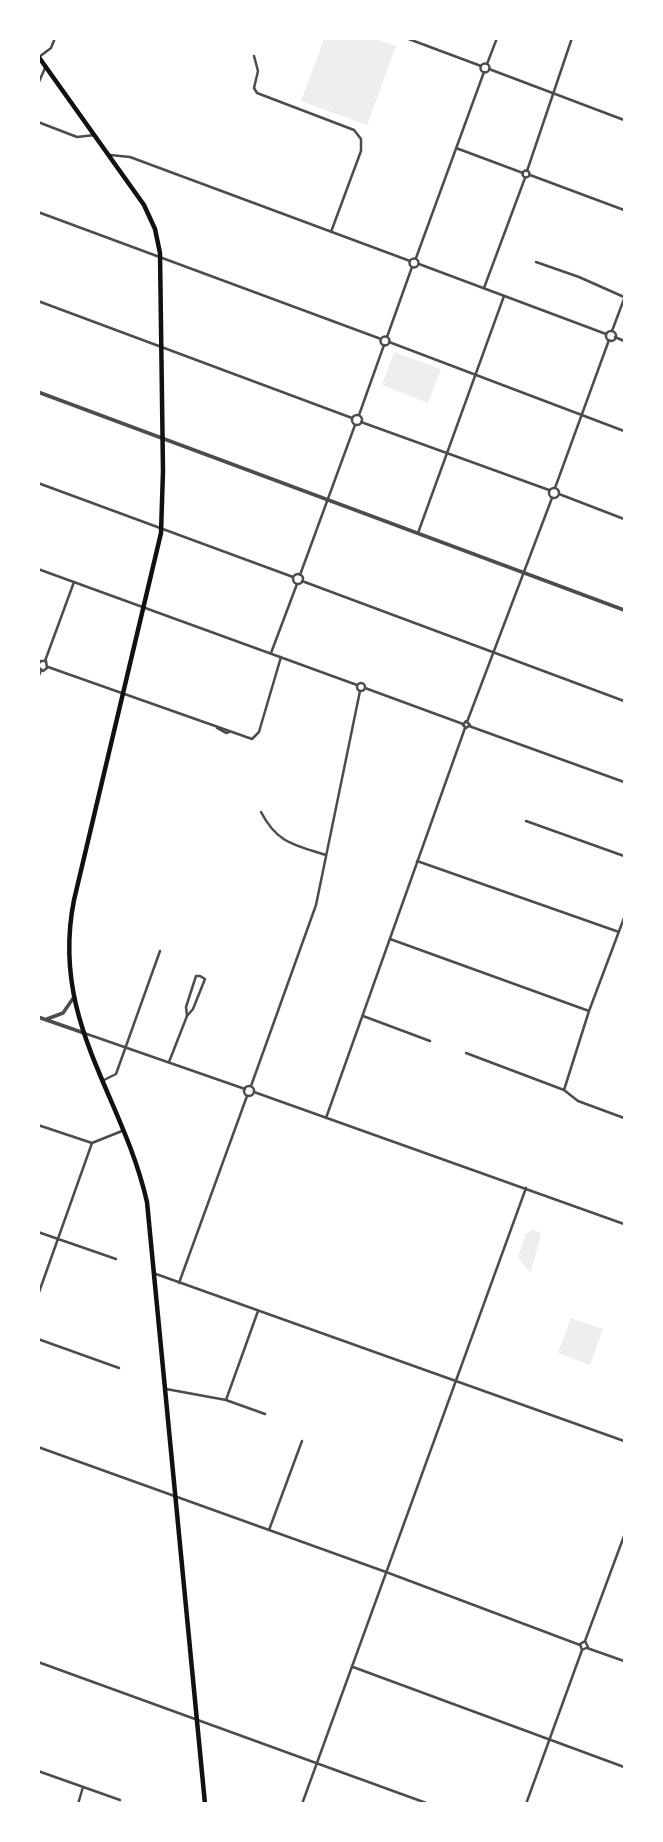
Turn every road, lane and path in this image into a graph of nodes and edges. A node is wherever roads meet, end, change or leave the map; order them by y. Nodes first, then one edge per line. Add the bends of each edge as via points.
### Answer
1 (55, 38) edge
2 (406, 38) edge
3 (496, 38) edge
4 (572, 38) edge
5 (254, 56) dead end
6 (39, 57) edge
7 (487, 64) junction
8 (45, 66) junction
9 (481, 66) junction
10 (489, 69) junction
11 (484, 72) junction
12 (38, 84) edge
13 (554, 93) junction
14 (625, 120) edge
15 (38, 122) edge
16 (95, 135) junction
17 (456, 148) junction
18 (110, 155) junction
19 (525, 172) junction
20 (530, 175) junction
21 (525, 178) junction
22 (625, 210) edge
23 (38, 212) edge
24 (331, 232) junction
25 (160, 257) junction
26 (416, 258) junction
27 (410, 261) junction
28 (536, 262) dead end
29 (419, 264) junction
30 (412, 267) junction
31 (484, 288) junction
32 (503, 296) junction
33 (625, 298) edge
34 (38, 301) edge
35 (612, 331) junction
36 (606, 334) junction
37 (387, 337) junction
38 (615, 337) junction
39 (381, 339) junction
40 (609, 340) junction
41 (625, 341) edge
42 (389, 342) junction
43 (384, 345) junction
44 (161, 346) junction
45 (475, 376) junction
46 (38, 392) edge
47 (359, 415) junction
48 (582, 415) junction
49 (352, 418) junction
50 (361, 422) junction
51 (355, 425) junction
52 (625, 431) edge
53 (162, 438) junction
54 (446, 453) junction
55 (38, 483) edge
56 (555, 488) junction
57 (549, 490) junction
58 (559, 494) junction
59 (552, 498) junction
60 (327, 500) junction
61 (625, 519) edge
62 (161, 529) junction
63 (418, 533) junction
64 (38, 569) edge
65 (524, 573) junction
66 (300, 575) junction
67 (293, 578) junction
68 (302, 581) junction
69 (74, 582) junction
70 (297, 584) junction
71 (145, 608) junction
72 (625, 610) edge
73 (492, 652) junction
74 (271, 654) junction
75 (281, 657) junction
76 (45, 661) junction
77 (39, 667) edge
78 (48, 667) junction
79 (38, 678) edge
80 (357, 685) junction
81 (365, 688) junction
82 (360, 691) junction
83 (123, 694) junction
84 (625, 701) edge
85 (466, 725) junction
86 (625, 782) edge
87 (261, 812) dead end
88 (526, 821) dead end
89 (38, 849) edge
90 (38, 854) edge
91 (326, 855) junction
92 (625, 856) edge
93 (417, 862) junction
94 (625, 918) edge
95 (619, 932) junction
96 (390, 939) junction
97 (160, 951) dead end
98 (74, 998) junction
99 (589, 1011) junction
100 (187, 1016) junction
101 (363, 1016) junction
102 (38, 1017) edge
103 (45, 1020) junction
104 (84, 1033) junction
105 (430, 1041) dead end
106 (126, 1047) junction
107 (466, 1053) dead end
108 (169, 1062) junction
109 (102, 1081) junction
110 (251, 1086) junction
111 (244, 1089) junction
112 (564, 1090) junction
113 (254, 1092) junction
114 (247, 1096) junction
115 (326, 1118) junction
116 (625, 1118) edge
117 (38, 1125) edge
118 (122, 1131) junction
119 (92, 1143) junction
120 (526, 1188) junction
121 (624, 1223) edge
122 (38, 1232) edge
123 (58, 1239) junction
124 (116, 1259) dead end
125 (156, 1275) junction
126 (179, 1283) junction
127 (38, 1295) edge
128 (258, 1311) junction
129 (38, 1339) edge
130 (119, 1368) dead end
131 (456, 1381) junction
132 (166, 1389) junction
133 (226, 1400) junction
134 (265, 1414) dead end
135 (302, 1441) dead end
136 (625, 1441) edge
137 (38, 1447) edge
138 (177, 1497) junction
139 (269, 1530) junction
140 (625, 1536) edge
141 (386, 1572) junction
142 (585, 1641) junction
143 (580, 1645) junction
144 (587, 1648) junction
145 (582, 1650) junction
146 (625, 1661) edge
147 (38, 1662) edge
148 (353, 1667) junction
149 (197, 1719) junction
150 (550, 1740) junction
151 (317, 1762) junction
152 (625, 1768) edge
153 (38, 1771) edge
154 (83, 1787) junction
155 (120, 1800) dead end
156 (78, 1804) edge
157 (205, 1804) edge
158 (302, 1804) edge
159 (429, 1804) edge
160 (526, 1804) edge

1 - 6 street
2 - 9 street
3 - 7 street
4 - 13 street
5 - 24 street via 258,71 254,88 260,96 354,131 361,139 361,151
6 - 8 main road
7 - 9 street
7 - 10 street
8 - 12 street
8 - 16 main road
9 - 11 street
10 - 11 street
10 - 13 street
11 - 17 street
13 - 14 street
13 - 19 street
15 - 16 street via 77,137
16 - 18 main road
17 - 19 street
17 - 26 street
18 - 24 street via 130,157
18 - 25 main road via 149,214
19 - 20 street
19 - 21 street
20 - 21 street
20 - 22 street
21 - 31 street
23 - 25 street
24 - 27 street
25 - 39 street
25 - 44 main road
26 - 27 street
26 - 29 street
27 - 30 street
28 - 33 street
29 - 30 street
29 - 31 street
30 - 37 street
31 - 32 street
32 - 36 street
32 - 45 street
33 - 35 street
34 - 44 street
35 - 36 street
35 - 38 street
36 - 40 street
37 - 39 street
37 - 42 street
38 - 40 street
38 - 41 street
39 - 43 street
40 - 48 street
42 - 43 street
42 - 45 street
43 - 47 street
44 - 49 street
44 - 53 main road
45 - 48 street
45 - 54 street
46 - 53 street
47 - 49 street
47 - 50 street
48 - 52 street
48 - 56 street
49 - 51 street
50 - 51 street
50 - 54 street
51 - 60 street
53 - 60 street
53 - 62 main road
54 - 57 street
54 - 63 street
55 - 62 street
56 - 57 street
56 - 58 street
57 - 59 street
58 - 59 street
58 - 61 street
59 - 65 street
60 - 63 street
60 - 66 street
62 - 67 street
62 - 71 main road
63 - 65 street
64 - 69 street
65 - 72 street
65 - 73 street
66 - 67 street
66 - 68 street
67 - 70 street
68 - 70 street
68 - 73 street
69 - 71 street
69 - 76 street
70 - 74 street
71 - 74 street
71 - 83 main road
73 - 84 street
73 - 85 street
74 - 75 street
75 - 80 street
75 - 83 street via 259,732 252,739
76 - 77 street
76 - 78 street
77 - 78 street
77 - 79 street
78 - 83 street
80 - 81 street via 362,683
80 - 82 street
81 - 82 street
81 - 85 street
82 - 91 street
83 - 98 main road via 71,916 69,960
85 - 86 street
85 - 93 street
87 - 91 street via 282,840
88 - 92 street
89 - 90 street
91 - 110 street via 316,905
93 - 95 street
93 - 96 street
94 - 95 street
95 - 99 street
96 - 99 street
96 - 101 street
97 - 106 street
98 - 103 street via 63,1013
98 - 104 main road
99 - 112 street
100 - 100 street via 205,979 200,976 196,976
100 - 108 street
101 - 105 street
101 - 115 street
102 - 103 street
103 - 104 street
104 - 106 street
104 - 109 main road
106 - 108 street
106 - 109 street via 116,1074
107 - 112 street
108 - 111 street
109 - 118 main road
110 - 111 street
110 - 113 street
111 - 114 street
112 - 116 street via 579,1101
113 - 114 street
113 - 115 street
114 - 126 street
115 - 120 street
117 - 119 street
118 - 119 street
118 - 125 main road via 148,1202
119 - 123 street
120 - 121 street
120 - 131 street
122 - 123 street
123 - 124 street
123 - 127 street
125 - 126 street
125 - 132 main road
126 - 128 street
128 - 131 street
128 - 133 street
129 - 130 street
131 - 136 street
131 - 141 street
132 - 133 street
132 - 138 main road
133 - 134 street
135 - 139 street
137 - 138 street
138 - 139 street
138 - 149 main road
139 - 141 street
140 - 142 street
141 - 143 street
141 - 148 street
142 - 143 street
142 - 144 street
143 - 145 street
144 - 145 street
144 - 146 street
145 - 150 street
147 - 149 street
148 - 150 street
148 - 151 street
149 - 151 street
149 - 157 main road
150 - 152 street
150 - 160 street
151 - 158 street
151 - 159 street
153 - 154 street
154 - 155 street
154 - 156 street

